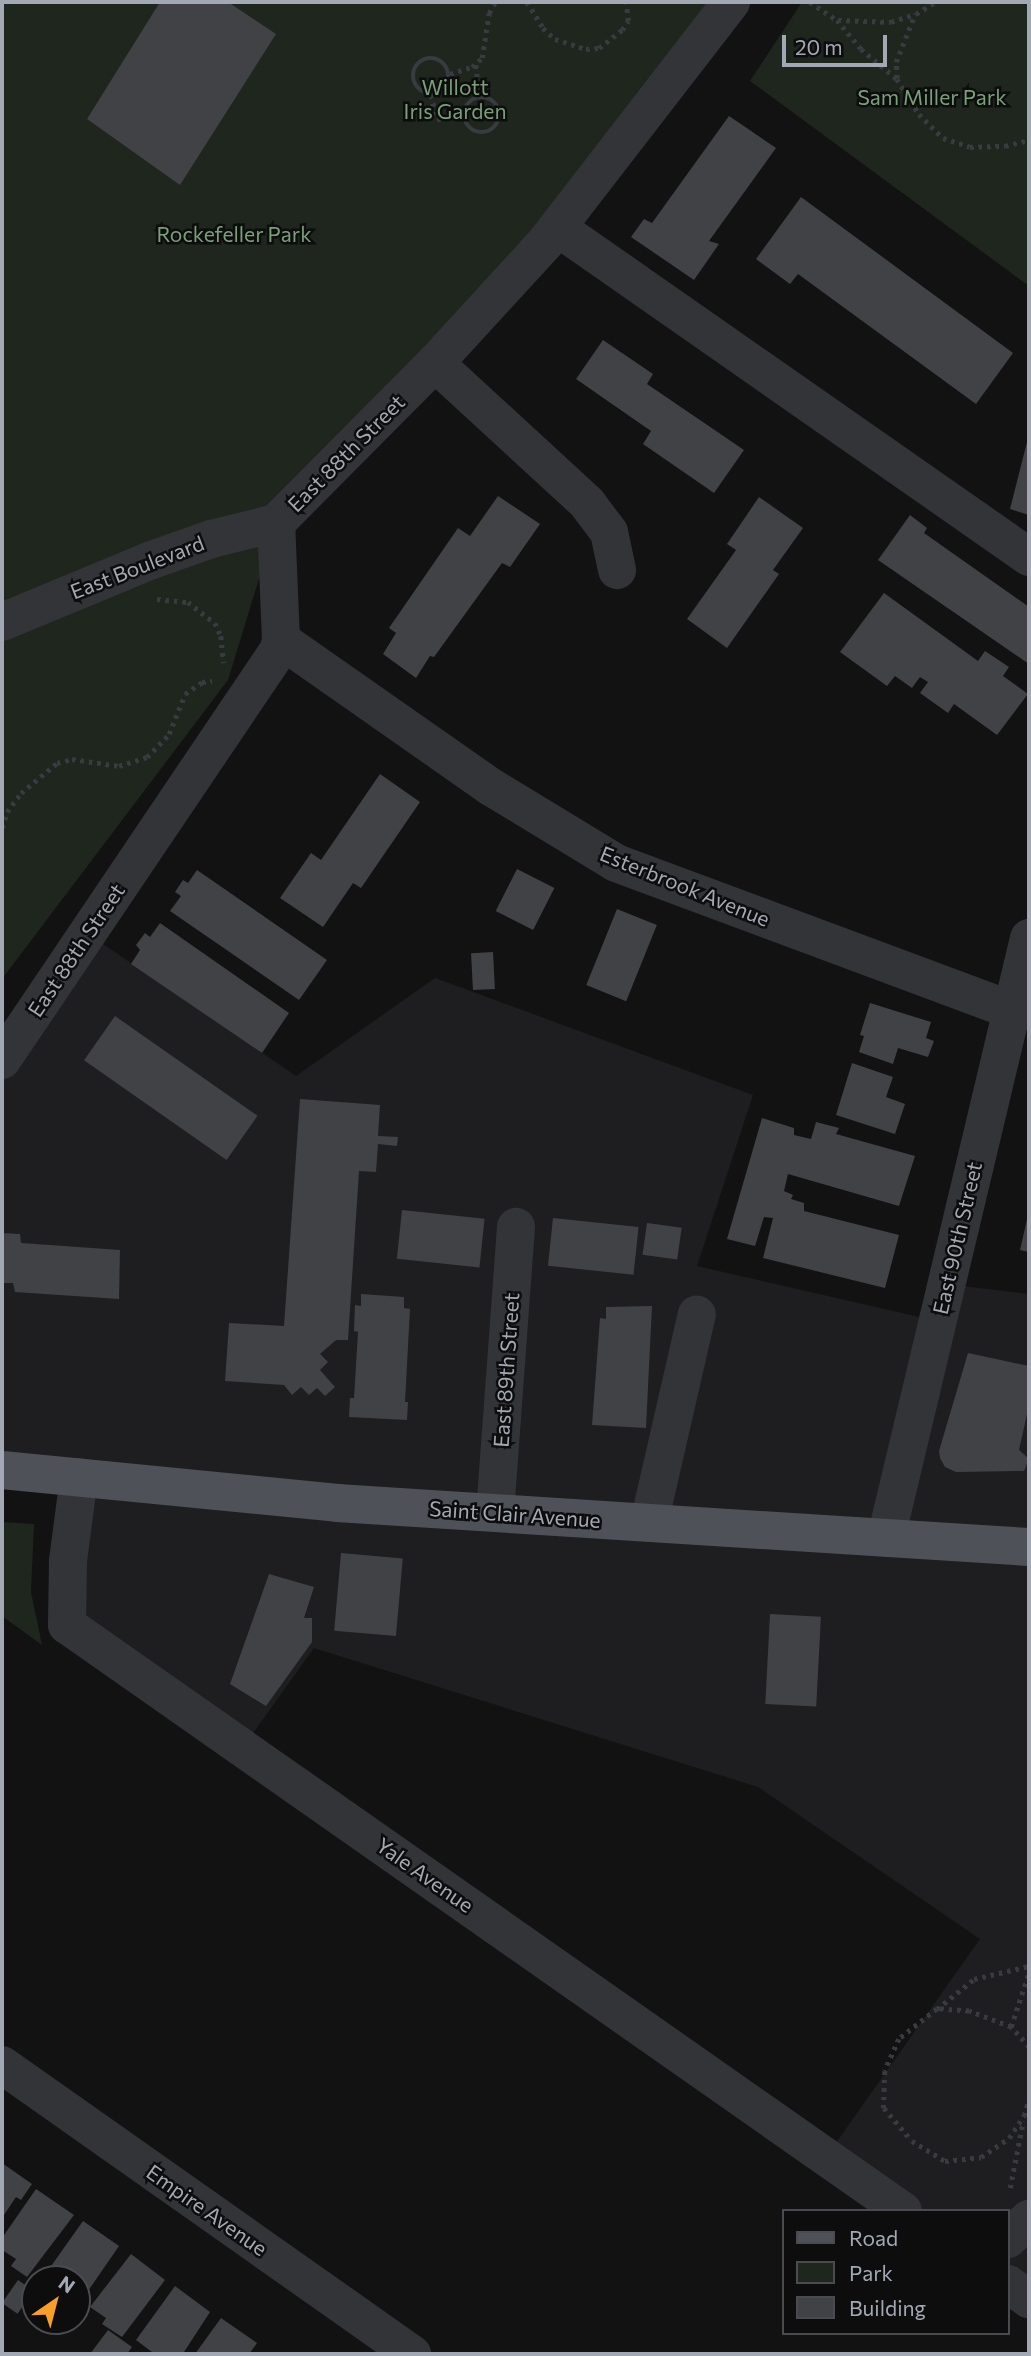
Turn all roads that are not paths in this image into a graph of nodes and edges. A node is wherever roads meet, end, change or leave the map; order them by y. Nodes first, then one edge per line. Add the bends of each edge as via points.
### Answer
1 (731, 2) edge
2 (558, 228) junction
3 (435, 363) junction
4 (276, 523) junction
5 (1029, 557) edge
6 (617, 570) dead end
7 (2, 622) edge
8 (281, 640) junction
9 (1029, 938) edge
10 (1011, 1010) junction
11 (2, 1059) edge
12 (516, 1227) dead end
13 (697, 1314) dead end
14 (2, 1470) edge
15 (79, 1477) junction
16 (495, 1513) junction
17 (649, 1523) junction
18 (886, 1538) junction
19 (1029, 1547) edge
20 (2, 2065) edge
21 (1019, 2208) edge
22 (900, 2209) edge
23 (1010, 2233) edge
24 (1010, 2285) edge
25 (1029, 2299) edge
26 (412, 2354) edge

1 - 2 street, East 88th Street
2 - 3 street, East 88th Street
2 - 5 street
3 - 4 street, East 88th Street
3 - 6 street via 587,503 609,532
4 - 7 street, East Boulevard via 149,561
4 - 8 street, East 88th Street
8 - 10 street, Esterbrook Avenue via 491,787 616,863
8 - 11 street, East 88th Street via 274,658
9 - 10 street, East 90th Street
10 - 18 street, East 90th Street
12 - 16 street, East 89th Street
13 - 17 street
14 - 15 main road, Saint Clair Avenue
15 - 16 main road, Saint Clair Avenue via 337,1503
15 - 22 street, Yale Avenue via 68,1561 67,1625
16 - 17 main road, Saint Clair Avenue
17 - 18 main road, Saint Clair Avenue
18 - 19 main road, Saint Clair Avenue
20 - 26 street, Empire Avenue
21 - 23 street
24 - 25 street

